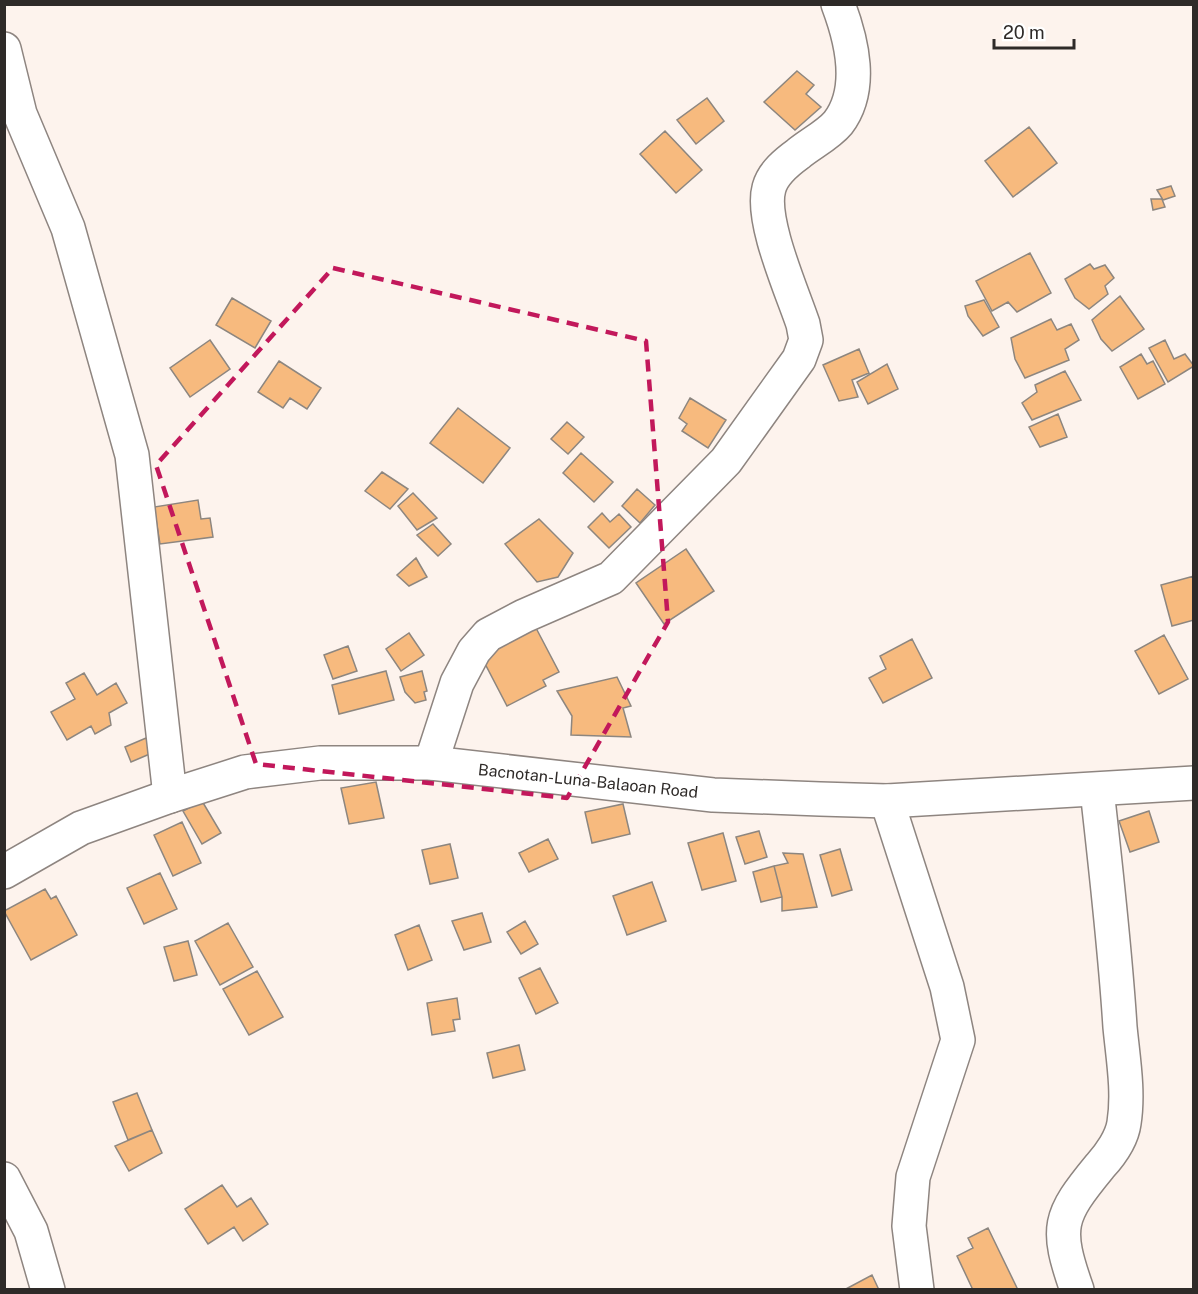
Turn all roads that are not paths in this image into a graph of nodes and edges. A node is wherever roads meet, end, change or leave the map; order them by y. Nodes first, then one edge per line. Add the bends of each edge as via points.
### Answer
1 (838, 4) edge
2 (4, 49) edge
3 (431, 763) junction
4 (1194, 783) edge
5 (1097, 790) junction
6 (170, 796) junction
7 (887, 801) junction
8 (4, 872) edge
9 (4, 1179) edge
10 (48, 1290) edge
11 (917, 1290) edge
12 (1077, 1290) edge

1 - 3 street via 854,66 849,103 837,124 783,165 769,186 767,202 769,221 803,324 806,340 799,359 726,461 611,578 555,600 488,635 474,651 457,683
2 - 6 street via 21,114 68,228 132,455
3 - 6 street, Bacnotan-Luna-Balaoan Road via 320,763 256,770
3 - 7 street, Bacnotan-Luna-Balaoan Road via 713,795
4 - 5 street, Bacnotan-Luna-Balaoan Road
5 - 7 street, Bacnotan-Luna-Balaoan Road
5 - 12 street via 1126,1098 1124,1125 1111,1154 1070,1204 1062,1226 1063,1251
6 - 8 street, Bacnotan-Luna-Balaoan Road via 81,828
7 - 11 street via 947,987 958,1040 913,1177 909,1226
9 - 10 street via 31,1231

